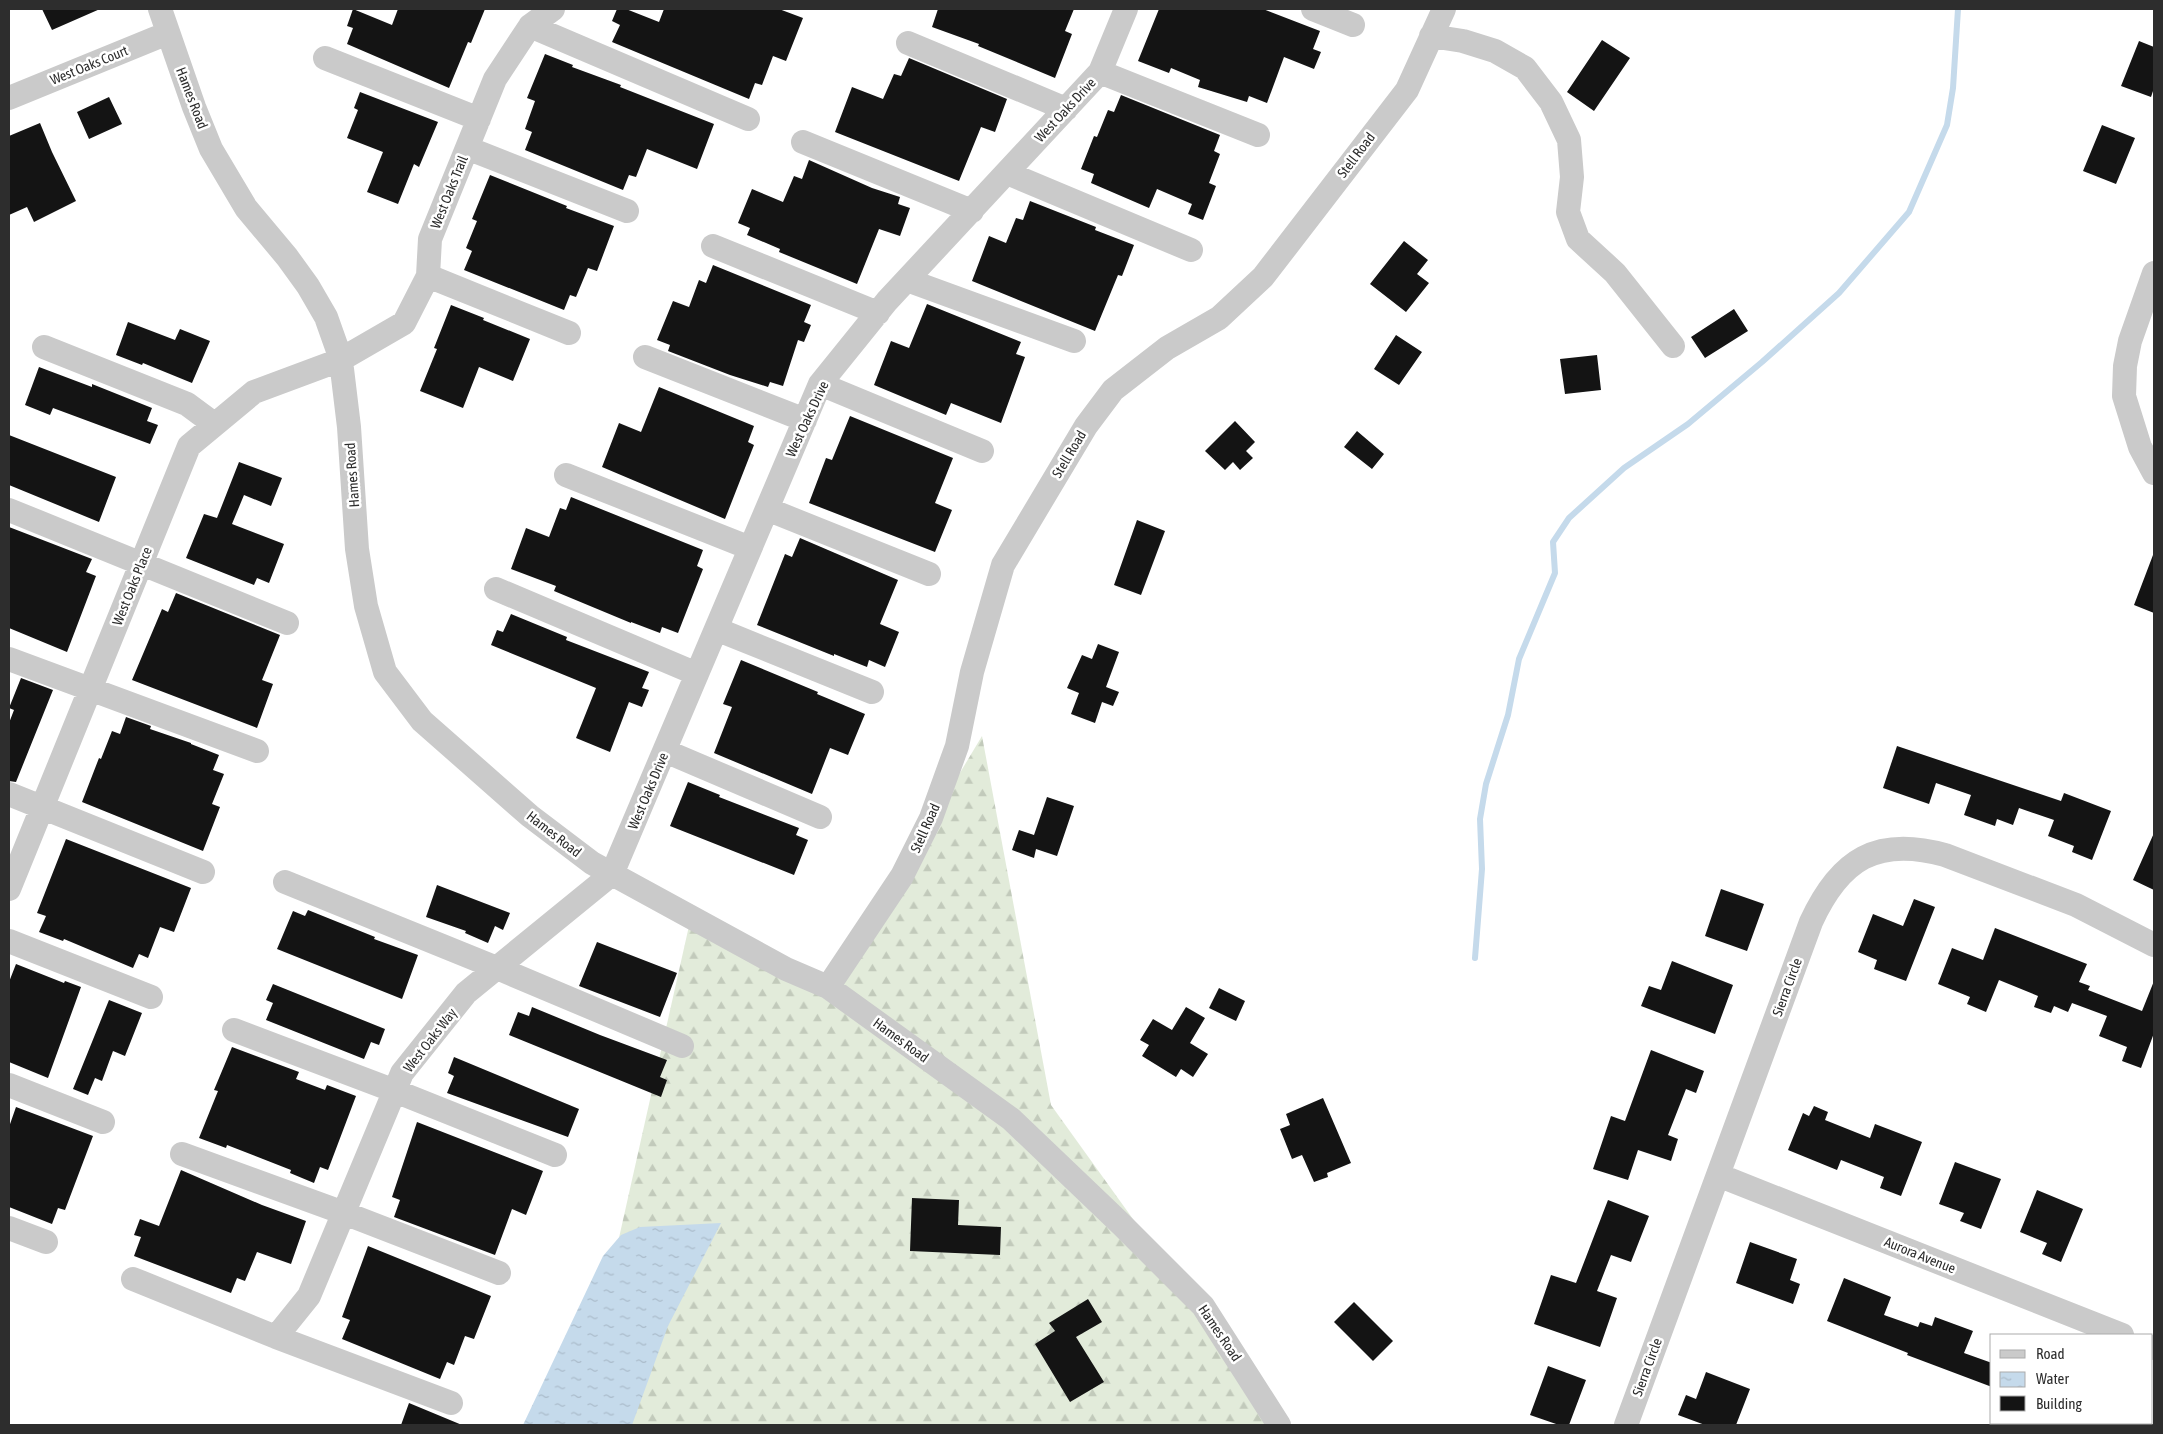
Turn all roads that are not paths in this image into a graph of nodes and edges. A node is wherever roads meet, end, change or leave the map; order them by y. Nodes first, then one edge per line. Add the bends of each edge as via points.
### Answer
1 (160, 9) edge
2 (553, 9) edge
3 (1126, 9) edge
4 (1313, 9) edge
5 (1444, 9) edge
6 (1353, 25) dead end
7 (530, 26) junction
8 (168, 33) junction
9 (1431, 36) junction
10 (908, 43) dead end
11 (326, 58) dead end
12 (1100, 72) junction
13 (9, 98) edge
14 (1066, 109) junction
15 (479, 119) junction
16 (748, 119) dead end
17 (1258, 135) dead end
18 (804, 142) dead end
19 (467, 148) junction
20 (1007, 173) junction
21 (627, 211) dead end
22 (972, 211) junction
23 (713, 246) dead end
24 (1191, 250) dead end
25 (2154, 272) edge
26 (428, 276) junction
27 (907, 280) junction
28 (878, 313) junction
29 (569, 333) dead end
30 (1074, 341) dead end
31 (1673, 346) dead end
32 (44, 348) dead end
33 (645, 357) dead end
34 (340, 360) junction
35 (820, 384) junction
36 (805, 420) junction
37 (214, 424) junction
38 (982, 451) dead end
39 (2154, 473) edge
40 (566, 475) dead end
41 (767, 509) junction
42 (9, 510) edge
43 (750, 548) junction
44 (140, 565) junction
45 (929, 574) dead end
46 (496, 589) dead end
47 (287, 623) dead end
48 (716, 629) junction
49 (9, 659) edge
50 (697, 674) junction
51 (90, 690) junction
52 (872, 692) dead end
53 (257, 751) dead end
54 (664, 751) junction
55 (9, 794) edge
56 (42, 808) junction
57 (820, 817) dead end
58 (203, 872) dead end
59 (612, 874) junction
60 (285, 882) dead end
61 (9, 889) edge
62 (9, 941) edge
63 (2154, 945) edge
64 (497, 968) junction
65 (828, 987) junction
66 (151, 997) dead end
67 (234, 1030) dead end
68 (682, 1046) dead end
69 (9, 1085) edge
70 (395, 1091) junction
71 (103, 1122) dead end
72 (182, 1154) dead end
73 (555, 1155) dead end
74 (1718, 1175) junction
75 (344, 1213) junction
76 (9, 1228) edge
77 (46, 1242) dead end
78 (499, 1273) dead end
79 (133, 1279) dead end
80 (2119, 1334) edge
81 (276, 1337) junction
82 (451, 1403) dead end
83 (1279, 1425) edge
84 (1626, 1425) edge

1 - 8 street, Hames Road
2 - 7 street, West Oaks Trail
3 - 12 street, West Oaks Drive
4 - 6 street
5 - 9 street, Stell Road
7 - 15 street, West Oaks Trail via 495,78
7 - 16 street
8 - 13 street, West Oaks Court
8 - 34 street, Hames Road via 212,149 246,208 308,286 326,317
9 - 31 street via 1495,51 1525,68 1551,102 1569,140 1572,177 1568,212 1578,239 1615,274
9 - 65 street, Stell Road via 1407,90 1263,277 1219,318 1167,348 1113,390 1086,426 1003,565 972,672 957,746 931,818 902,876
10 - 14 street
11 - 15 street
12 - 14 street, West Oaks Drive
12 - 17 street
14 - 20 street, West Oaks Drive
15 - 19 street, West Oaks Trail
18 - 22 street
19 - 21 street
19 - 26 street, West Oaks Trail via 430,240
20 - 22 street, West Oaks Drive
20 - 24 street
22 - 27 street, West Oaks Drive
23 - 28 street
25 - 39 street via 2130,341 2124,396 2140,447
26 - 29 street
26 - 34 street, West Oaks Trail via 404,323
27 - 28 street, West Oaks Drive
27 - 30 street
28 - 35 street, West Oaks Drive
32 - 37 street via 188,404
33 - 36 street
34 - 37 street, West Oaks Place via 254,392
34 - 59 street, Hames Road via 349,427 357,549 366,606 385,672 422,721 479,773 542,826
35 - 36 street, West Oaks Drive
35 - 38 street
36 - 41 street, West Oaks Drive
37 - 44 street, West Oaks Place via 189,446
40 - 43 street
41 - 43 street, West Oaks Drive
41 - 45 street
42 - 44 street
43 - 48 street, West Oaks Drive
44 - 47 street
44 - 51 street, West Oaks Place
46 - 50 street
48 - 50 street, West Oaks Drive
48 - 52 street
49 - 51 street
50 - 54 street, West Oaks Drive
51 - 53 street
51 - 56 street, West Oaks Place
54 - 57 street
54 - 59 street, West Oaks Drive
55 - 56 street
56 - 58 street
56 - 61 street, West Oaks Place
59 - 64 street, West Oaks Way
59 - 65 street, Hames Road via 786,969
60 - 64 street
62 - 66 street
63 - 74 street, Sierra Circle via 2076,905 1945,855 1901,848 1863,857 1831,884 1817,908
64 - 68 street
64 - 70 street, West Oaks Way via 466,993 402,1073
65 - 83 street, Hames Road via 1011,1119 1121,1224 1204,1306
67 - 70 street
69 - 71 street
70 - 73 street
70 - 75 street, West Oaks Way
72 - 75 street
74 - 80 street, Aurora Avenue
74 - 84 street, Sierra Circle
75 - 78 street
75 - 81 street, West Oaks Way via 309,1296
76 - 77 street
79 - 81 street
81 - 82 street

